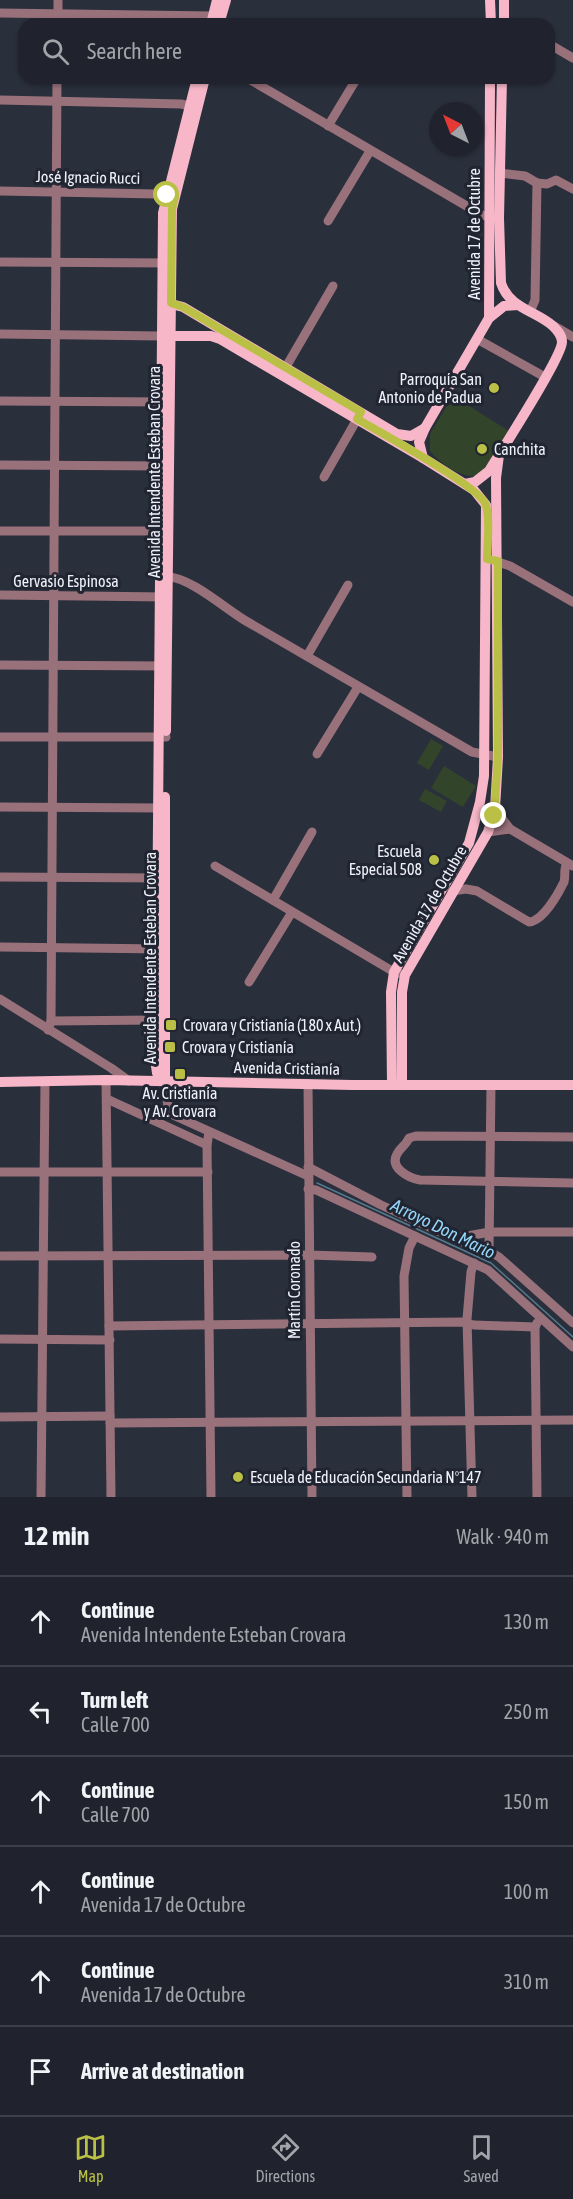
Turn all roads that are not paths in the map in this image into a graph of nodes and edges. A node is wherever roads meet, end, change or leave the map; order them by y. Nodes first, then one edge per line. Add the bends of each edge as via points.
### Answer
1 (58, 0) edge
2 (218, 0) edge
3 (226, 0) edge
4 (490, 0) edge
5 (504, 0) edge
6 (0, 13) edge
7 (58, 13) junction
8 (58, 18) edge
9 (156, 18) edge
10 (215, 18) edge
11 (217, 18) edge
12 (491, 18) edge
13 (506, 18) edge
14 (555, 47) edge
15 (572, 56) edge
16 (57, 84) edge
17 (196, 84) edge
18 (203, 84) edge
19 (257, 84) edge
20 (353, 84) edge
21 (490, 84) edge
22 (502, 84) edge
23 (0, 100) edge
24 (57, 100) junction
25 (194, 106) junction
26 (328, 126) junction
27 (370, 151) junction
28 (500, 173) junction
29 (537, 183) junction
30 (573, 189) edge
31 (0, 191) edge
32 (56, 192) junction
33 (171, 196) junction
34 (495, 218) junction
35 (328, 221) dead end
36 (0, 262) edge
37 (56, 262) junction
38 (167, 263) junction
39 (333, 286) dead end
40 (167, 303) junction
41 (518, 305) junction
42 (530, 312) junction
43 (489, 318) junction
44 (551, 324) junction
45 (0, 334) edge
46 (55, 334) junction
47 (166, 336) junction
48 (477, 339) junction
49 (573, 339) edge
50 (561, 349) junction
51 (284, 370) junction
52 (545, 377) junction
53 (0, 400) edge
54 (55, 400) junction
55 (165, 401) junction
56 (359, 415) junction
57 (425, 428) junction
58 (499, 455) junction
59 (423, 458) junction
60 (0, 465) edge
61 (54, 465) junction
62 (165, 466) junction
63 (324, 477) dead end
64 (465, 484) junction
65 (0, 531) edge
66 (54, 531) junction
67 (164, 531) junction
68 (493, 560) junction
69 (168, 578) junction
70 (348, 585) dead end
71 (0, 596) edge
72 (54, 596) junction
73 (164, 597) junction
74 (573, 602) edge
75 (307, 656) junction
76 (0, 665) edge
77 (53, 666) junction
78 (164, 666) junction
79 (358, 687) junction
80 (0, 737) edge
81 (53, 737) junction
82 (162, 737) junction
83 (317, 754) dead end
84 (484, 755) junction
85 (498, 757) junction
86 (0, 807) edge
87 (52, 807) junction
88 (162, 808) junction
89 (495, 809) junction
90 (510, 829) junction
91 (312, 832) dead end
92 (488, 832) junction
93 (474, 845) junction
94 (570, 865) edge
95 (215, 866) dead end
96 (0, 877) edge
97 (51, 877) junction
98 (160, 878) junction
99 (453, 891) junction
100 (273, 900) junction
101 (292, 912) junction
102 (0, 947) edge
103 (51, 948) junction
104 (160, 949) junction
105 (400, 973) junction
106 (249, 982) dead end
107 (0, 999) edge
108 (156, 1020) junction
109 (50, 1026) junction
110 (111, 1068) junction
111 (108, 1081) junction
112 (0, 1082) edge
113 (45, 1082) junction
114 (129, 1082) junction
115 (165, 1082) junction
116 (308, 1084) junction
117 (397, 1084) junction
118 (491, 1085) junction
119 (573, 1085) edge
120 (107, 1099) junction
121 (170, 1112) junction
122 (165, 1125) junction
123 (210, 1132) junction
124 (492, 1137) junction
125 (573, 1137) edge
126 (207, 1145) junction
127 (0, 1172) edge
128 (43, 1172) junction
129 (208, 1172) junction
130 (308, 1172) junction
131 (108, 1173) junction
132 (491, 1183) junction
133 (573, 1183) edge
134 (308, 1190) junction
135 (490, 1232) junction
136 (573, 1232) edge
137 (415, 1236) junction
138 (456, 1239) junction
139 (489, 1251) junction
140 (309, 1255) junction
141 (0, 1256) edge
142 (43, 1256) junction
143 (109, 1256) junction
144 (208, 1256) junction
145 (372, 1257) dead end
146 (474, 1263) junction
147 (538, 1322) junction
148 (468, 1323) junction
149 (573, 1323) edge
150 (309, 1324) junction
151 (404, 1324) junction
152 (109, 1326) junction
153 (209, 1326) junction
154 (0, 1339) edge
155 (42, 1340) junction
156 (110, 1340) junction
157 (573, 1347) edge
158 (0, 1417) edge
159 (41, 1417) junction
160 (536, 1419) junction
161 (110, 1420) junction
162 (406, 1420) junction
163 (471, 1420) junction
164 (573, 1420) edge
165 (210, 1422) junction
166 (311, 1422) junction
167 (41, 1497) edge
168 (111, 1497) edge
169 (211, 1497) edge
170 (312, 1497) edge
171 (407, 1497) edge
172 (471, 1497) edge
173 (537, 1497) edge

1 - 7 street
2 - 10 main road
3 - 11 main road
4 - 12 main road
5 - 13 main road
6 - 7 street
7 - 8 street
7 - 9 street
14 - 15 street
16 - 24 street
17 - 25 main road, Avenida Intendente Esteban Crovara
18 - 25 main road, Avenida Intendente Esteban Crovara
19 - 26 street
20 - 26 street
21 - 34 main road, Avenida 17 de Octubre
22 - 28 main road, Avenida 17 de Octubre
23 - 24 street
24 - 25 street
24 - 32 street
25 - 33 main road, Avenida Intendente Esteban Crovara
26 - 27 street
27 - 34 street
27 - 35 street
28 - 29 street via 525,176
28 - 34 main road, Avenida 17 de Octubre
29 - 30 street via 556,180
29 - 42 street via 535,300
31 - 32 street, José Ignacio Rucci
32 - 33 street, José Ignacio Rucci
32 - 37 street
33 - 38 main road, Avenida Intendente Esteban Crovara
34 - 41 main road, Avenida 17 de Octubre via 501,283
34 - 43 main road, Avenida 17 de Octubre
36 - 37 street
37 - 38 street
37 - 46 street
38 - 40 main road, Avenida Intendente Esteban Crovara
39 - 51 street
40 - 47 main road, Avenida Intendente Esteban Crovara
40 - 51 main road via 183,307
41 - 42 main road
41 - 43 main road via 499,309
42 - 44 main road
43 - 48 main road
44 - 49 street
44 - 50 main road via 561,335
45 - 46 street
46 - 47 street
46 - 54 street
47 - 51 main road via 216,338
47 - 55 main road, Avenida Intendente Esteban Crovara
48 - 52 street
48 - 57 main road
49 - 50 street
50 - 52 main road
51 - 56 main road
52 - 58 main road
53 - 54 street
54 - 55 street
54 - 61 street
55 - 62 main road, Avenida Intendente Esteban Crovara
56 - 57 main road via 401,435 416,435
56 - 59 main road, Avenida 17 de Octubre
56 - 63 street
57 - 59 main road via 419,442
58 - 64 main road via 486,475
58 - 68 main road, Avenida 17 de Octubre
59 - 64 main road, Avenida 17 de Octubre
60 - 61 street
61 - 62 street
61 - 66 street
62 - 67 main road, Avenida Intendente Esteban Crovara
64 - 68 main road, Avenida 17 de Octubre via 486,506
65 - 66 street
66 - 67 street
66 - 72 street
67 - 69 main road, Avenida Intendente Esteban Crovara
67 - 73 main road, Avenida Intendente Esteban Crovara
68 - 74 street
68 - 84 main road, Avenida 17 de Octubre
68 - 85 main road, Avenida 17 de Octubre
69 - 73 main road, Avenida Intendente Esteban Crovara
69 - 75 street via 176,578 214,598 225,609
70 - 75 street
71 - 72 street, Gervasio Espinosa
72 - 73 street, Gervasio Espinosa
72 - 77 street
73 - 78 main road, Avenida Intendente Esteban Crovara
75 - 79 street
76 - 77 street
77 - 78 street
77 - 81 street
78 - 82 main road, Avenida Intendente Esteban Crovara
79 - 83 street
79 - 84 street via 472,752
80 - 81 street
81 - 82 street
81 - 87 street
82 - 88 main road, Avenida Intendente Esteban Crovara
84 - 85 street
84 - 93 main road, Avenida 17 de Octubre
85 - 89 main road, Avenida 17 de Octubre
86 - 87 street
87 - 88 street
87 - 97 street
88 - 98 main road, Avenida Intendente Esteban Crovara
89 - 90 street
89 - 92 main road, Avenida 17 de Octubre
90 - 92 street
90 - 94 street
91 - 100 street
92 - 93 main road, Avenida 17 de Octubre
93 - 99 main road, Avenida 17 de Octubre
93 - 105 main road, Avenida 17 de Octubre
94 - 99 street via 565,867 563,884 541,918 532,922 477,891
95 - 100 street
96 - 97 street
97 - 98 street
97 - 103 street
98 - 104 main road, Avenida Intendente Esteban Crovara
99 - 105 main road, Avenida 17 de Octubre
100 - 101 street
101 - 105 street
101 - 106 street
102 - 103 street
103 - 104 street
103 - 109 street
104 - 108 main road, Avenida Intendente Esteban Crovara
104 - 115 main road, Avenida Intendente Esteban Crovara
105 - 117 main road, Avenida 17 de Octubre
107 - 109 street
108 - 109 street
108 - 115 main road, Avenida Intendente Esteban Crovara via 157,1073
109 - 110 street
110 - 111 street via 113,1073
110 - 114 street
111 - 113 main road, Avenida Cristianía
111 - 114 main road, Avenida Cristianía
111 - 120 street
112 - 113 main road, Avenida Cristianía
113 - 128 street
114 - 115 main road, Avenida Cristianía
115 - 116 main road, Avenida Cristianía
115 - 121 street
116 - 117 main road, Avenida Cristianía
116 - 130 street, Martín Coronado
117 - 118 main road, Avenida Cristianía
118 - 119 main road, Avenida Cristianía
118 - 124 street
120 - 122 street
120 - 131 street
121 - 122 street
121 - 123 street
122 - 126 street
123 - 126 street
123 - 130 street
124 - 125 street
124 - 132 street
124 - 132 street via 416,1136 409,1138 396,1158 399,1169 413,1179
126 - 129 street
127 - 128 street
128 - 131 street
128 - 142 street
129 - 131 street
129 - 144 street
130 - 134 street, Martín Coronado
130 - 138 street
131 - 143 street
132 - 133 street
132 - 135 street
134 - 137 street via 316,1190
134 - 140 street, Martín Coronado
135 - 136 street
135 - 138 street
135 - 139 street
137 - 146 street
137 - 151 street via 404,1270
138 - 139 street
139 - 149 street via 506,1261
140 - 144 street
140 - 145 street
140 - 150 street, Martín Coronado
141 - 142 street
142 - 143 street
142 - 155 street
143 - 144 street
143 - 152 street
144 - 153 street
146 - 147 street via 499,1278
146 - 148 street
147 - 148 street
147 - 157 street
147 - 160 street
148 - 151 street
148 - 163 street
150 - 151 street
150 - 153 street
150 - 166 street, Martín Coronado
151 - 162 street
152 - 153 street
152 - 156 street
153 - 165 street
154 - 155 street
155 - 156 street
155 - 159 street
156 - 161 street
158 - 159 street
159 - 161 street
159 - 167 street
160 - 163 street
160 - 164 street
160 - 173 street
161 - 165 street
161 - 168 street
162 - 163 street
162 - 166 street
162 - 171 street
163 - 172 street
165 - 166 street
165 - 169 street
166 - 170 street, Martín Coronado

